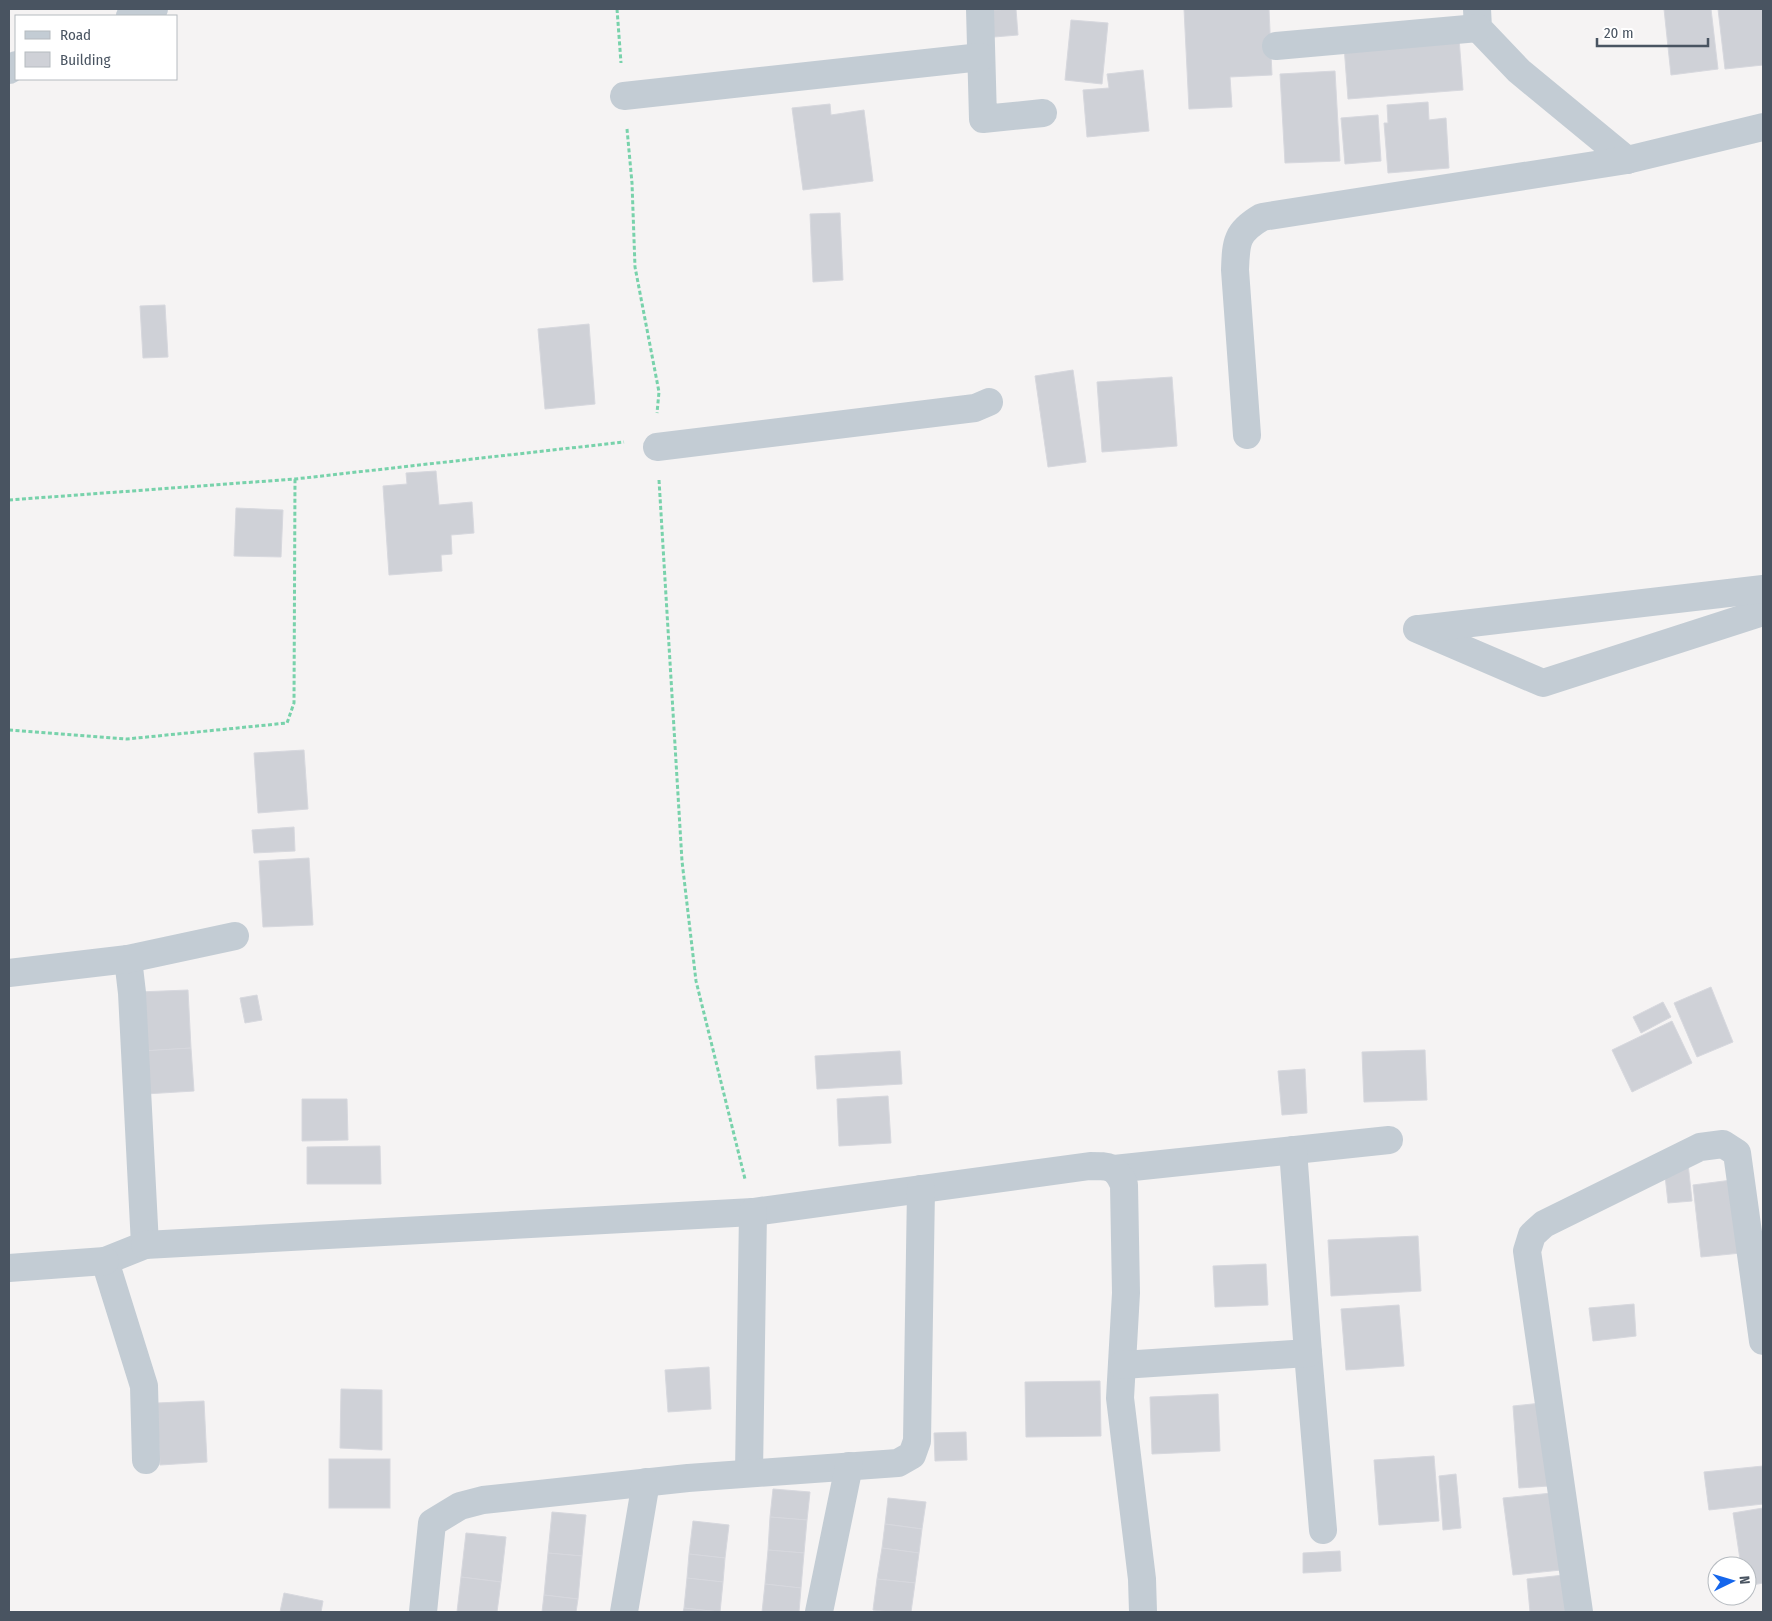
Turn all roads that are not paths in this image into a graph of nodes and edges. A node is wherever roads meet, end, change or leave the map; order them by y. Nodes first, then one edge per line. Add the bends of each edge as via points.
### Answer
1 (980, 9) edge
2 (1477, 18) edge
3 (1276, 46) dead end
4 (981, 57) junction
5 (624, 96) road end
6 (1043, 113) dead end
7 (1763, 127) edge
8 (1627, 160) junction
9 (989, 402) dead end
10 (1247, 434) dead end
11 (657, 447) road end
12 (1763, 589) edge
13 (1763, 612) edge
14 (235, 936) dead end
15 (128, 959) junction
16 (9, 973) edge
17 (1389, 1140) dead end
18 (1293, 1150) junction
19 (1114, 1169) junction
20 (921, 1189) junction
21 (753, 1212) junction
22 (145, 1245) junction
23 (105, 1261) junction
24 (9, 1268) edge
25 (1763, 1342) edge
26 (1308, 1352) junction
27 (1122, 1365) junction
28 (146, 1460) dead end
29 (848, 1466) junction
30 (749, 1473) junction
31 (646, 1482) junction
32 (1323, 1530) dead end
33 (422, 1612) edge
34 (624, 1612) edge
35 (819, 1612) edge
36 (1143, 1612) edge
37 (1579, 1612) edge

1 - 4 street
2 - 3 street
2 - 8 street via 1519,71
4 - 5 street
4 - 6 street via 983,119
7 - 8 street
8 - 10 street via 1262,217 1247,226 1236,245 1235,270
9 - 11 street via 974,408
12 - 13 street via 1417,629 1543,683
14 - 15 street
15 - 16 street
15 - 22 street
17 - 18 street
18 - 19 street
18 - 26 street
19 - 20 street via 1090,1166
19 - 27 street via 1124,1184 1126,1293
20 - 21 street
20 - 29 street via 917,1441 912,1455 898,1463
21 - 22 street
21 - 30 street
22 - 23 street
23 - 24 street
23 - 28 street via 144,1386
25 - 37 street via 1737,1153 1723,1144 1700,1146 1544,1224 1532,1235 1527,1251
26 - 27 street
26 - 32 street
27 - 36 street via 1120,1398 1142,1579
29 - 30 street
29 - 35 street
30 - 31 street
31 - 33 street via 483,1500 460,1506 432,1523
31 - 34 street

